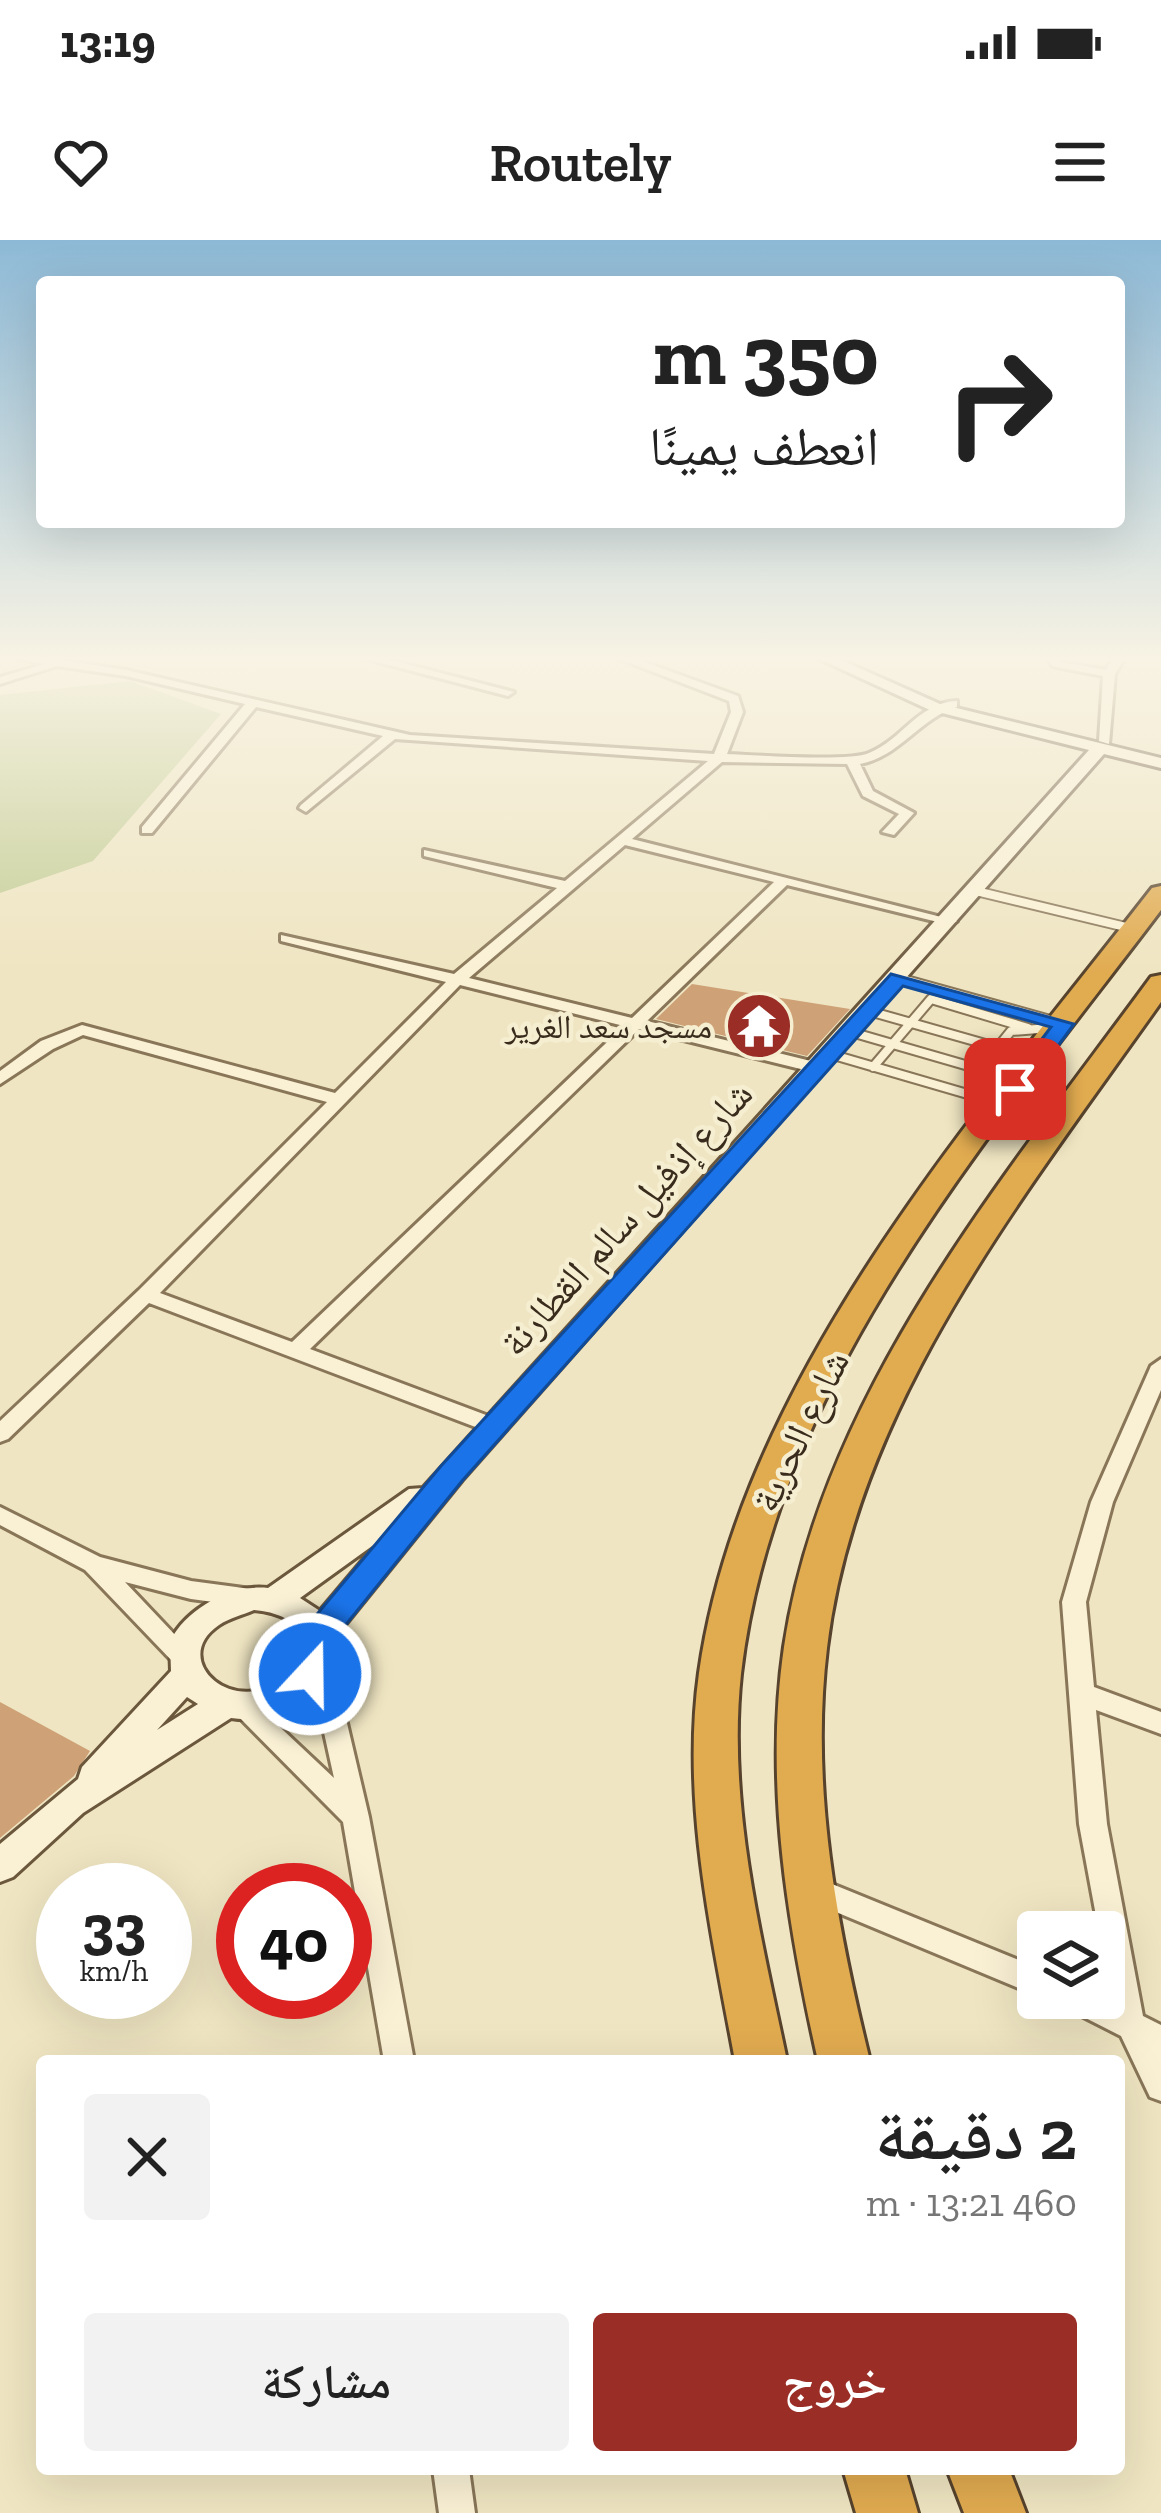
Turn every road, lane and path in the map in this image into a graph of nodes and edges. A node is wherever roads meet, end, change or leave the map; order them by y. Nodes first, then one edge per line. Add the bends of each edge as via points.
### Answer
1 (204, 762) edge
2 (360, 762) edge
3 (713, 762) edge
4 (853, 762) edge
5 (1087, 762) edge
6 (306, 808) dead end
7 (147, 830) dead end
8 (889, 832) dead end
9 (621, 840) junction
10 (429, 853) dead end
11 (784, 880) junction
12 (565, 885) junction
13 (976, 891) junction
14 (1161, 893) edge
15 (950, 921) junction
16 (1134, 929) junction
17 (286, 938) dead end
18 (898, 978) junction
19 (458, 979) junction
20 (1158, 992) edge
21 (868, 1011) junction
22 (637, 1020) junction
23 (909, 1022) junction
24 (1051, 1027) junction
25 (850, 1032) junction
26 (891, 1044) junction
27 (996, 1046) junction
28 (823, 1061) junction
29 (873, 1067) junction
30 (980, 1069) junction
31 (0, 1079) edge
32 (340, 1100) junction
33 (982, 1107) junction
34 (146, 1295) junction
35 (298, 1349) junction
36 (1161, 1366) edge
37 (1150, 1418) edge
38 (494, 1426) junction
39 (0, 1435) edge
40 (452, 1473) junction
41 (0, 1515) edge
42 (93, 1564) junction
43 (263, 1598) junction
44 (319, 1644) junction
45 (184, 1666) junction
46 (1080, 1693) junction
47 (233, 1706) junction
48 (1161, 1723) edge
49 (71, 1802) junction
50 (356, 1818) junction
51 (0, 1866) edge
52 (810, 1887) junction
53 (1017, 1973) edge
54 (1125, 2018) edge
55 (1129, 2020) junction
56 (1161, 2039) edge
57 (398, 2055) edge
58 (759, 2055) edge
59 (843, 2055) edge
60 (1161, 2086) edge
61 (453, 2475) edge
62 (876, 2475) edge
63 (980, 2475) edge
64 (457, 2513) edge
65 (887, 2513) edge
66 (994, 2513) edge

1 - 7 street
2 - 6 street
3 - 9 street
4 - 8 street via 868,793 907,813
5 - 13 street, شارع إذفيل سالم القطارنة
9 - 11 street
9 - 12 street
10 - 12 street
11 - 15 street
11 - 22 street
12 - 19 street
13 - 15 street, شارع إذفيل سالم القطارنة
13 - 16 lane
14 - 16 highway, شارع الحرية
15 - 18 street, شارع إذفيل سالم القطارنة
16 - 24 highway, شارع الحرية
17 - 19 street
18 - 21 street, شارع إذفيل سالم القطارنة
18 - 24 lane
19 - 22 street
19 - 32 street
20 - 52 highway, شارع الحرية via 970,1257 848,1484 815,1590 802,1683
21 - 23 lane
21 - 25 street, شارع إذفيل سالم القطارنة
22 - 28 street
22 - 35 street
23 - 24 lane via 936,999
23 - 26 lane
23 - 27 lane
24 - 27 lane via 1011,1031
24 - 33 highway, شارع الحرية
25 - 26 lane
25 - 28 street, شارع إذفيل سالم القطارنة
26 - 29 lane
26 - 30 lane
27 - 30 lane
28 - 29 lane
28 - 38 street, شارع إذفيل سالم القطارنة
29 - 33 lane
30 - 33 lane via 970,1084
31 - 32 street via 62,1036 98,1031
32 - 34 street
33 - 58 highway, شارع الحرية via 819,1383 736,1575 720,1675 718,1765 724,1876
34 - 35 street
34 - 39 street
35 - 38 street
36 - 37 street
37 - 46 street via 1084,1555 1074,1602
38 - 40 street, شارع إذفيل سالم القطارنة
40 - 43 street, شارع إذفيل سالم القطارنة
40 - 44 street, شارع إذفيل سالم القطارنة
41 - 42 street
42 - 43 street via 191,1591
42 - 45 street
43 - 44 street via 311,1618
43 - 45 street via 205,1618 190,1636
44 - 47 street via 310,1674 292,1691
44 - 50 street
45 - 47 street via 200,1694
45 - 49 street
46 - 48 street
46 - 55 street via 1093,1824
47 - 49 street
47 - 50 street
49 - 51 street
50 - 57 street
52 - 53 street
52 - 59 highway, شارع الحرية
54 - 55 street
55 - 56 street
55 - 60 street
61 - 64 street
62 - 65 highway
63 - 66 highway

